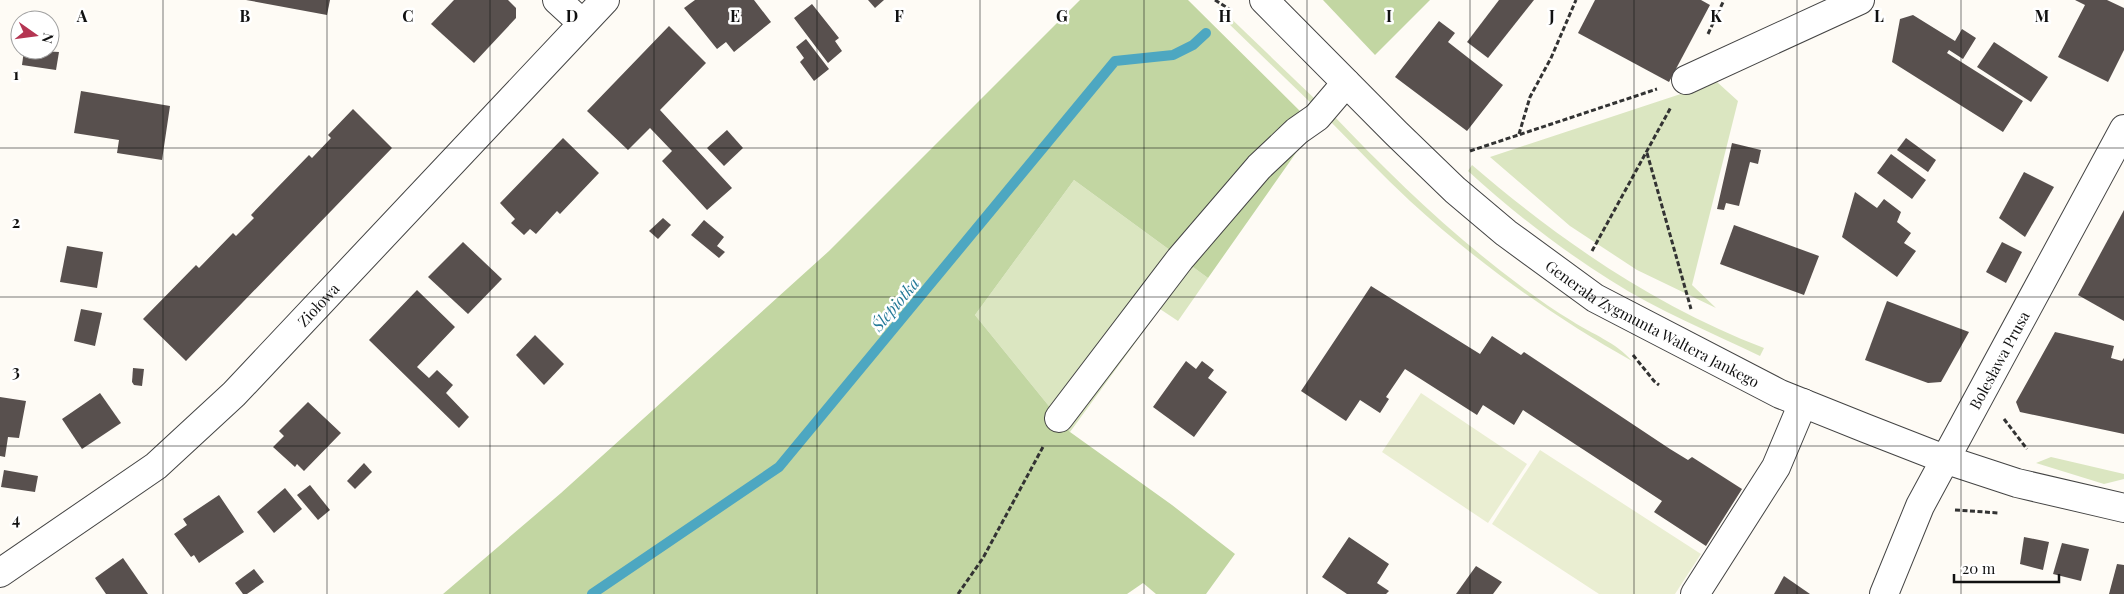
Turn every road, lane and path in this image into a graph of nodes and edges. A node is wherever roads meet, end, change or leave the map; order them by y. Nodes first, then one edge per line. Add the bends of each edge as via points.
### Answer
1 (557, 0) edge
2 (604, 0) edge
3 (1264, 0) edge
4 (1576, 0) edge
5 (1724, 0) edge
6 (1860, 0) edge
7 (582, 23) junction
8 (1707, 35) dead end
9 (1686, 80) junction
10 (1346, 83) junction
11 (2124, 129) edge
12 (1519, 135) junction
13 (1470, 151) dead end
14 (1647, 152) junction
15 (1592, 251) dead end
16 (1691, 309) dead end
17 (1803, 402) junction
18 (2002, 417) dead end
19 (1059, 418) joint
20 (2027, 449) dead end
21 (1947, 460) junction
22 (2124, 508) edge
23 (0, 573) edge
24 (958, 594) edge
25 (1695, 594) edge
26 (1884, 594) edge

1 - 7 street
2 - 7 street, Ziołowa
3 - 10 street, Generała Zygmunta Waltera Jankego
4 - 12 path via 1530,97
5 - 8 path
6 - 9 street
7 - 23 street, Ziołowa via 234,394 156,466
9 - 12 path
9 - 14 path
10 - 17 street, Generała Zygmunta Waltera Jankego via 1456,190 1506,233 1595,298 1780,394
10 - 19 street via 1317,117 1297,131 1253,174 1180,259
11 - 21 street, Bolesława Prusa
12 - 13 path
14 - 15 path
14 - 16 path
17 - 21 street, Generała Zygmunta Waltera Jankego
17 - 25 street via 1776,467
18 - 20 path
19 - 24 path via 983,558
21 - 22 street, Generała Zygmunta Waltera Jankego via 2017,483
21 - 26 street, Bolesława Prusa via 1920,506

